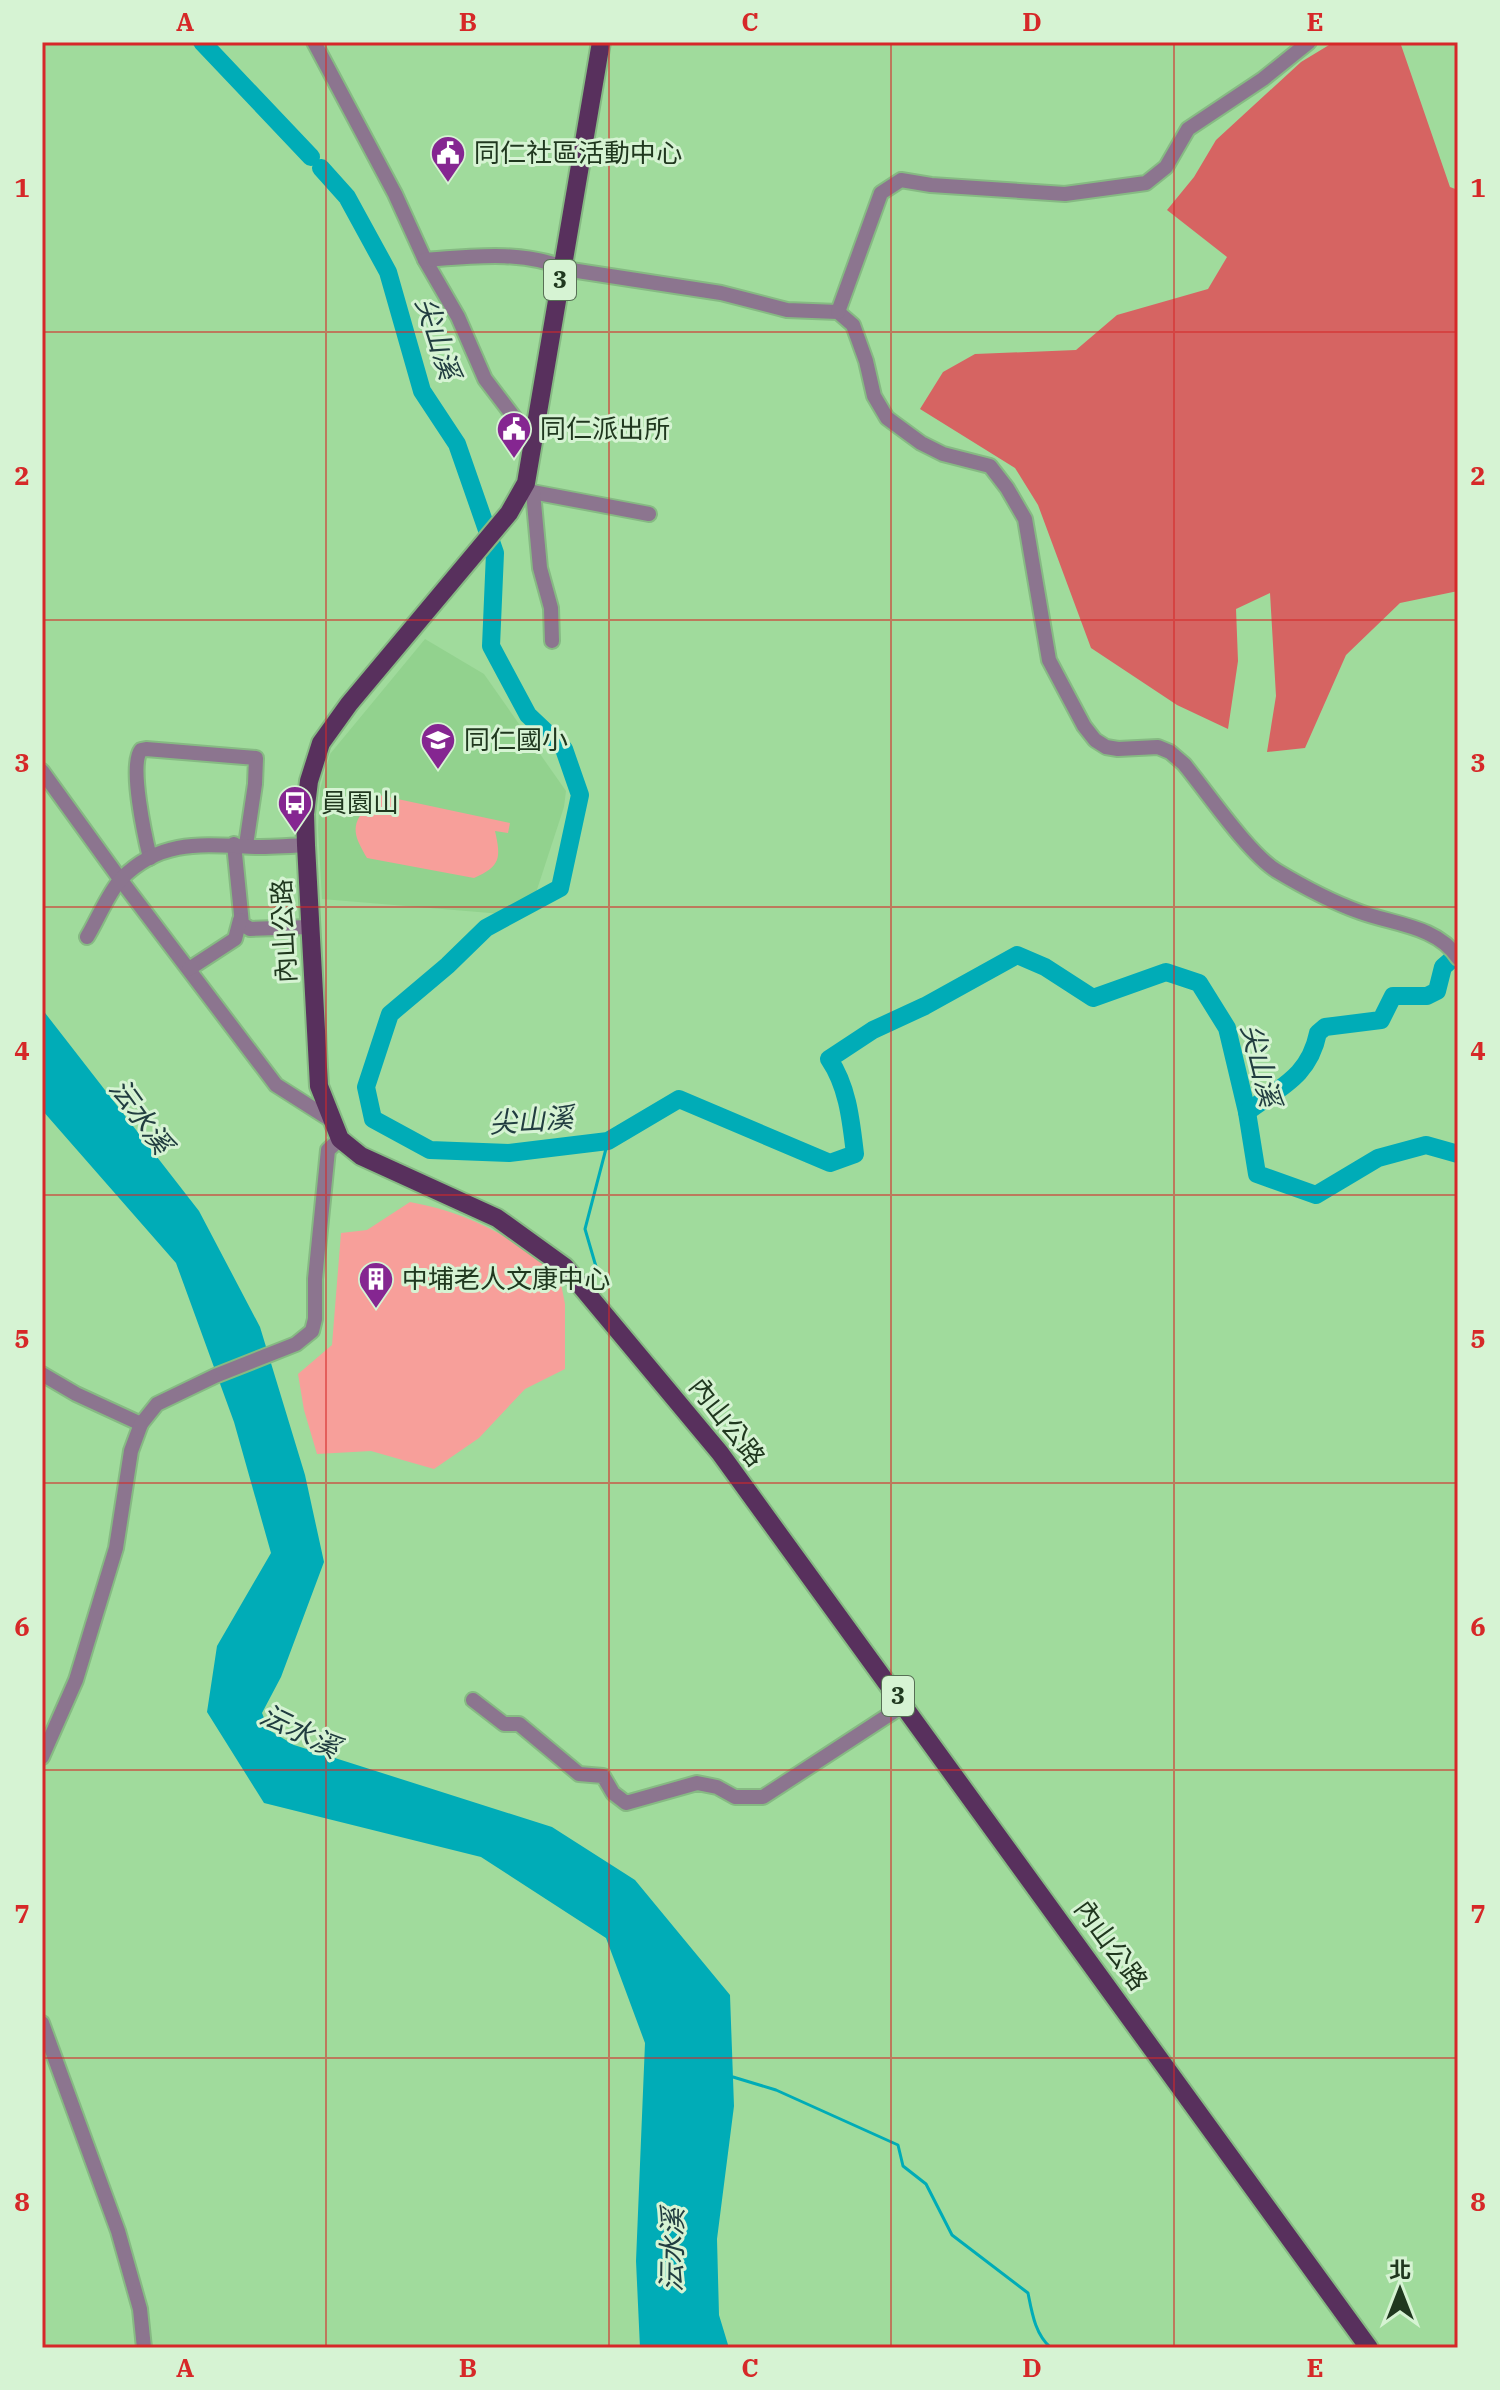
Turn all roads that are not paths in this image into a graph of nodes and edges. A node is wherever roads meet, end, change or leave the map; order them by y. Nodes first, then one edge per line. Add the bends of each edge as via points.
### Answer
1 (314, 42) edge
2 (601, 42) edge
3 (1309, 42) edge
4 (425, 260) junction
5 (562, 266) junction
6 (838, 312) junction
7 (533, 442) junction
8 (528, 491) junction
9 (649, 514) dead end
10 (552, 641) dead end
11 (42, 771) edge
12 (240, 845) junction
13 (306, 845) junction
14 (150, 858) junction
15 (120, 879) junction
16 (240, 920) junction
17 (310, 927) junction
18 (87, 937) dead end
19 (1455, 953) edge
20 (189, 969) junction
21 (331, 1120) junction
22 (340, 1139) junction
23 (42, 1374) edge
24 (141, 1424) junction
25 (473, 1700) dead end
26 (904, 1705) junction
27 (42, 1757) edge
28 (42, 2023) edge
29 (144, 2348) edge
30 (1369, 2348) edge

1 - 4 street
2 - 5 main road, 3
3 - 6 street via 1188,129 1166,167 1146,183 1065,194 901,180 881,193
4 - 5 street via 512,254
4 - 7 street via 485,379
5 - 6 street via 721,293 787,310
5 - 7 main road, 3
6 - 19 street via 853,325 874,396 887,418 932,449 990,466 1007,488 1025,519 1049,660 1095,740 1118,749 1145,746 1170,752 1275,870 1359,912 1440,938
7 - 8 main road, 3
8 - 9 street
8 - 10 street via 551,608
8 - 13 main road, 內山公路 / 3 via 321,743 309,781
11 - 15 street
12 - 13 street
12 - 14 street via 174,847
12 - 14 street via 256,758 146,749 137,759
12 - 16 street
13 - 17 main road, 內山公路 / 3
14 - 15 street
15 - 18 street
15 - 20 street
16 - 17 street via 250,929
16 - 20 street via 235,939
17 - 21 main road, 內山公路 / 3 via 319,1086
20 - 21 street via 276,1085
21 - 22 main road, 內山公路 / 3
22 - 24 street via 328,1150 312,1331 296,1344 157,1404
22 - 26 main road, 內山公路 / 3 via 361,1156 497,1218 565,1267 720,1453
23 - 24 street
24 - 27 street via 131,1451 116,1548 76,1680
25 - 26 street via 504,1724 519,1724 579,1774 603,1776 626,1803 697,1783 735,1797 763,1797
26 - 30 main road, 內山公路 / 3
28 - 29 street via 118,2231 140,2309

